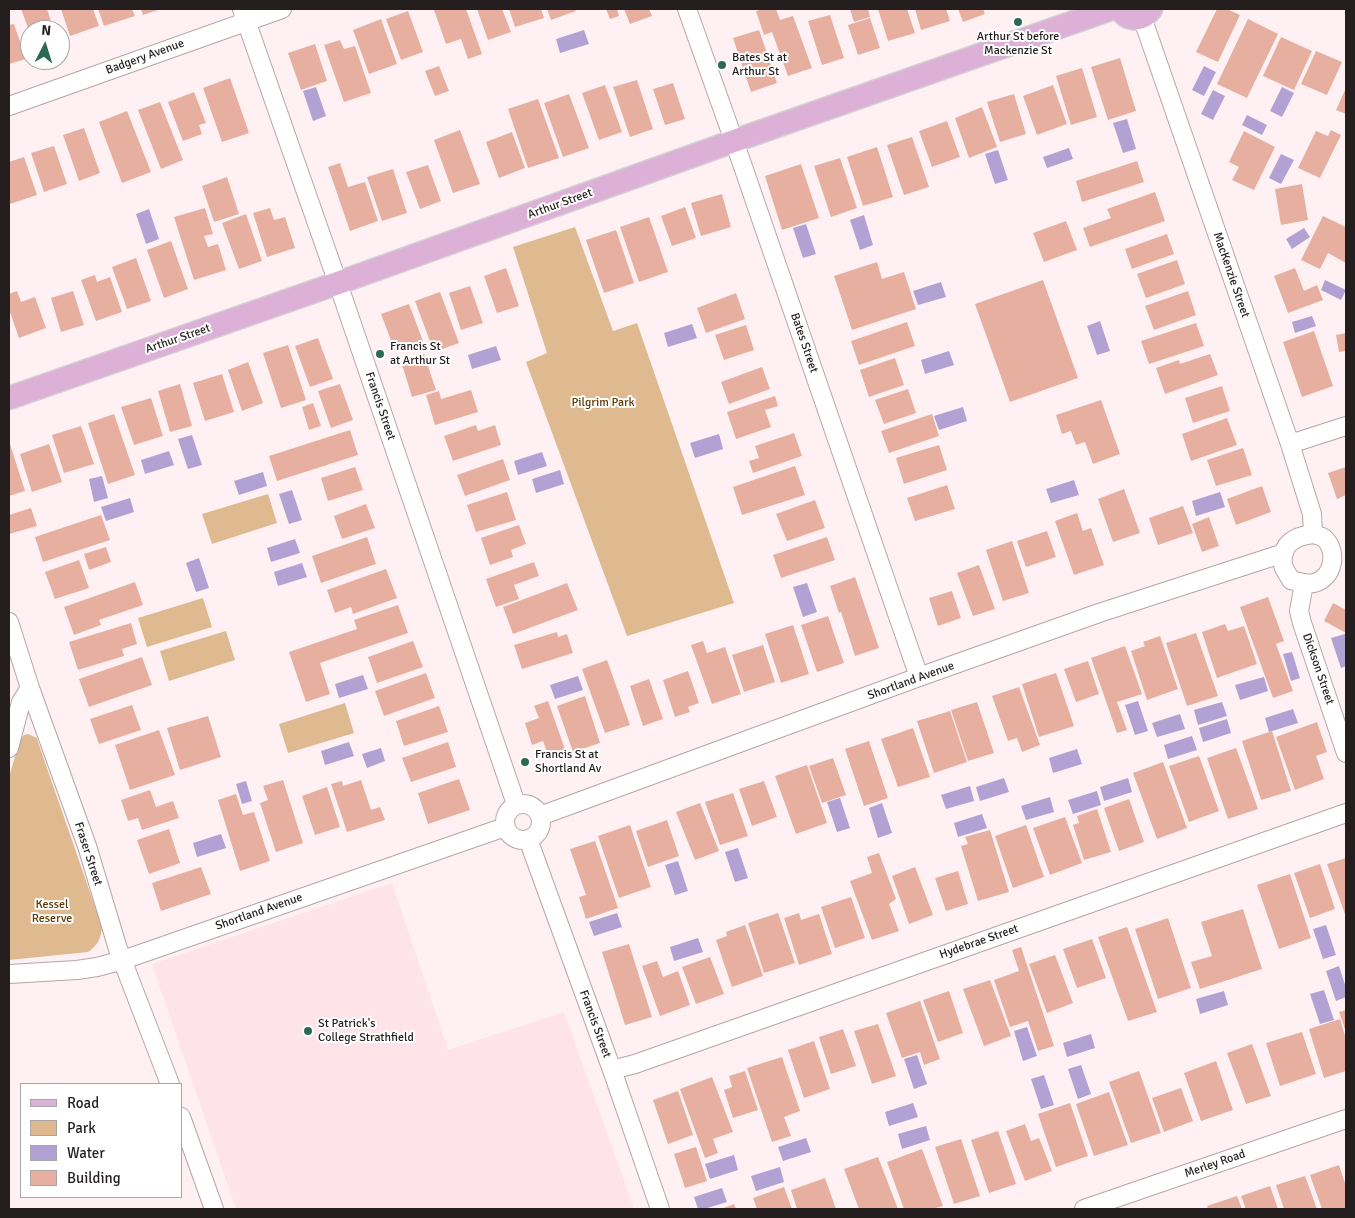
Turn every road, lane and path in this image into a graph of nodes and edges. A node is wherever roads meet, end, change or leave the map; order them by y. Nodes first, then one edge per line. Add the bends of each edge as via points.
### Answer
1 (282, 9) edge
2 (687, 9) edge
3 (1111, 9) edge
4 (1120, 9) edge
5 (1147, 13) edge
6 (244, 15) edge
7 (9, 106) edge
8 (734, 141) junction
9 (338, 283) junction
10 (9, 398) edge
11 (1346, 426) edge
12 (1290, 444) junction
13 (1313, 534) junction
14 (1284, 553) junction
15 (1340, 563) edge
16 (1304, 584) junction
17 (9, 622) edge
18 (919, 678) junction
19 (30, 688) junction
20 (9, 748) edge
21 (1346, 753) edge
22 (516, 804) junction
23 (1346, 813) edge
24 (540, 816) junction
25 (504, 827) junction
26 (528, 839) junction
27 (123, 960) junction
28 (9, 974) edge
29 (612, 1070) junction
30 (170, 1083) edge
31 (1346, 1119) edge
32 (182, 1120) edge
33 (214, 1209) edge
34 (660, 1209) edge
35 (1084, 1209) edge

1 - 6 street, Badgery Avenue
2 - 8 street, Bates Street
3 - 8 main road, Arthur Street
4 - 5 main road via 1133,18
5 - 12 street, MacKenzie Street
6 - 7 street, Badgery Avenue
6 - 9 street, Francis Street
8 - 9 main road, Arthur Street
8 - 18 street, Bates Street
9 - 10 main road, Arthur Street
9 - 22 street, Francis Street
11 - 12 street
12 - 13 street, MacKenzie Street via 1312,514
13 - 14 street via 1296,538 1287,545
13 - 15 street via 1324,538
14 - 16 street via 1283,567 1291,580
14 - 18 street, Shortland Avenue via 1099,613
15 - 16 street via 1325,578
16 - 21 street, Dickson Street via 1299,611
17 - 19 street, Fraser Street
18 - 24 street, Shortland Avenue
19 - 20 street via 21,702
19 - 27 street, Fraser Street via 87,846
22 - 24 street via 534,806
22 - 25 street via 507,811
23 - 29 street, Hydebrae Street
24 - 26 street via 537,833
25 - 26 street via 516,839
25 - 27 street, Shortland Avenue
26 - 29 street, Francis Street
27 - 28 street, Shortland Avenue via 77,970
27 - 30 street, Fraser Street
29 - 34 street, Francis Street
31 - 35 street, Merley Road
32 - 33 street

